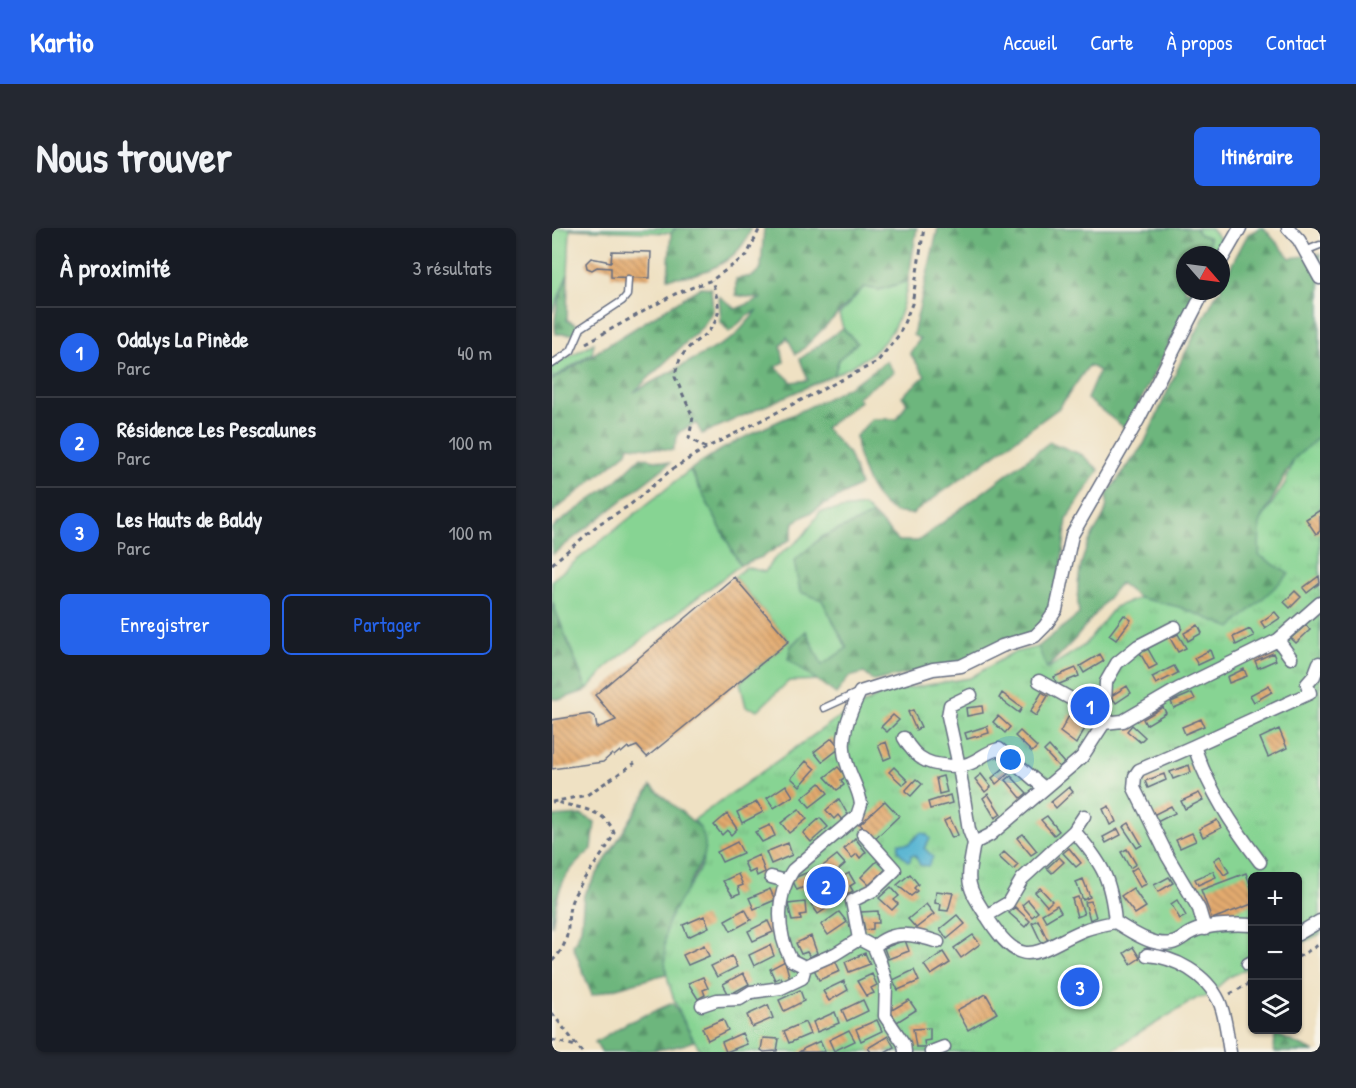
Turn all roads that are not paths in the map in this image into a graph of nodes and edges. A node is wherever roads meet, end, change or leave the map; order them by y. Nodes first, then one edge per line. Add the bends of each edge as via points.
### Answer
1 (1240, 228) edge
2 (1288, 228) edge
3 (1320, 245) edge
4 (1230, 246) edge
5 (1305, 251) junction
6 (1320, 278) edge
7 (628, 279) dead end
8 (1199, 300) edge
9 (552, 364) edge
10 (1320, 603) edge
11 (1175, 627) dead end
12 (1278, 640) junction
13 (1291, 658) dead end
14 (1319, 663) edge
15 (1039, 681) dead end
16 (860, 692) junction
17 (970, 695) dead end
18 (825, 708) dead end
19 (1104, 723) junction
20 (904, 738) dead end
21 (1194, 746) junction
22 (959, 766) junction
23 (1044, 788) junction
24 (1084, 816) dead end
25 (1074, 831) junction
26 (863, 834) dead end
27 (974, 843) junction
28 (1260, 862) dead end
29 (771, 877) dead end
30 (786, 881) junction
31 (986, 916) junction
32 (1320, 921) edge
33 (1115, 922) junction
34 (1248, 925) edge
35 (1205, 928) junction
36 (1302, 929) edge
37 (859, 939) junction
38 (938, 942) dead end
39 (873, 947) junction
40 (1147, 955) dead end
41 (806, 967) junction
42 (715, 987) dead end
43 (717, 1000) junction
44 (702, 1005) dead end
45 (944, 1047) dead end
46 (905, 1052) edge
47 (931, 1052) edge
48 (1230, 1052) edge

1 - 4 street
2 - 5 street
3 - 5 lane
5 - 6 street
7 - 9 lane via 627,295 622,301 581,328 571,351
8 - 16 street via 1138,420 1071,535 1056,610 1045,626 1035,636 1002,646 961,666 933,669
10 - 12 street
11 - 19 street via 1138,646 1117,663 1106,682
12 - 13 street
12 - 19 street via 1178,689 1124,722
14 - 21 street via 1306,684 1310,693
15 - 19 street
16 - 18 lane
16 - 30 street via 849,714 844,740 846,762 861,804 857,816 793,870
17 - 22 street via 950,705 948,716
19 - 23 street via 1082,757
20 - 22 street via 910,751 922,761 936,766
21 - 28 street via 1205,779
21 - 35 street via 1139,770 1134,788 1199,909
22 - 23 street via 970,766 999,749
22 - 27 street
23 - 27 street via 990,835
24 - 25 street
25 - 31 street via 1022,879 1008,903
25 - 33 street via 1099,860 1113,897
26 - 37 street via 895,870 874,890 852,901
27 - 31 street via 967,879
29 - 30 street
30 - 41 street via 780,929 791,960
31 - 33 street via 1003,942 1016,951 1031,954 1050,949 1084,930
32 - 36 street
33 - 35 street via 1159,943 1173,943
34 - 35 street
37 - 39 street
37 - 41 street
38 - 39 street via 896,934
39 - 46 street via 886,982 885,1016 904,1044
40 - 48 street via 1167,957 1188,968 1218,999
41 - 43 street via 802,978 793,984 751,992 740,999
42 - 43 street
43 - 44 street
45 - 47 street

